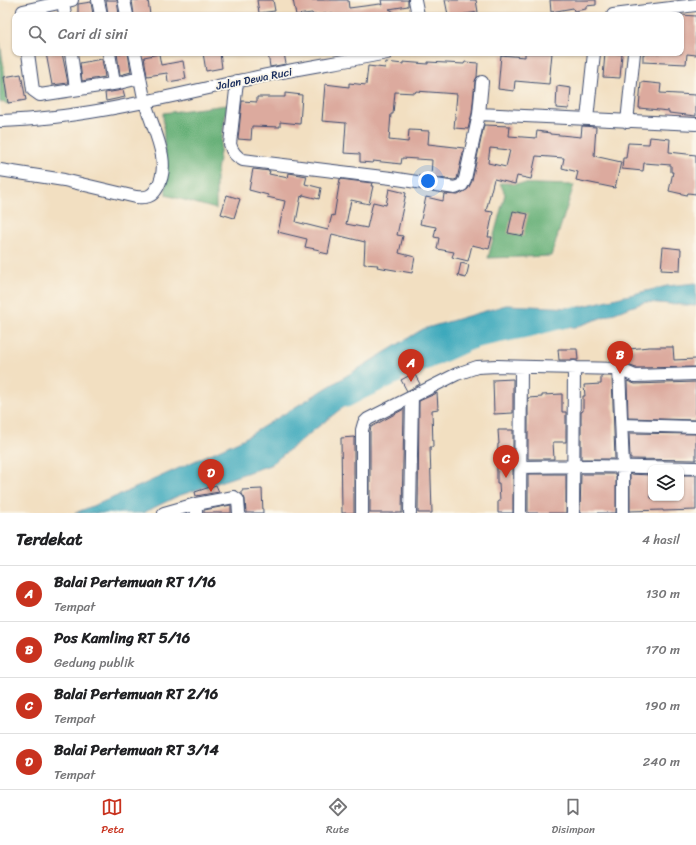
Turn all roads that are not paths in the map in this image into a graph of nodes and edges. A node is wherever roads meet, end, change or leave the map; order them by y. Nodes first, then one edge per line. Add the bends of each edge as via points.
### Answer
1 (98, 0) edge
2 (124, 0) edge
3 (415, 0) edge
4 (66, 1) edge
5 (696, 5) edge
6 (22, 9) edge
7 (65, 12) edge
8 (100, 12) edge
9 (127, 12) edge
10 (417, 12) edge
11 (650, 12) edge
12 (28, 56) edge
13 (71, 56) edge
14 (109, 56) edge
15 (136, 56) edge
16 (371, 56) edge
17 (594, 56) edge
18 (634, 56) edge
19 (140, 78) junction
20 (237, 81) junction
21 (482, 82) dead end
22 (114, 83) junction
23 (76, 89) junction
24 (146, 103) junction
25 (479, 114) junction
26 (587, 119) junction
27 (0, 121) edge
28 (627, 122) junction
29 (696, 124) edge
30 (0, 170) edge
31 (521, 367) junction
32 (574, 367) junction
33 (619, 369) junction
34 (696, 374) edge
35 (412, 397) junction
36 (622, 425) junction
37 (696, 427) edge
38 (572, 466) junction
39 (623, 466) junction
40 (521, 467) junction
41 (696, 468) edge
42 (196, 508) edge
43 (164, 513) edge
44 (239, 513) edge
45 (362, 513) edge
46 (410, 513) edge
47 (520, 513) edge
48 (573, 513) edge
49 (623, 513) edge

1 - 8 street
2 - 9 street
3 - 10 street
4 - 6 street
4 - 7 street
5 - 11 street
12 - 23 street via 33,90 36,93
13 - 23 street
14 - 22 street
15 - 19 street
16 - 20 street, Jalan Dewa Ruci
17 - 26 street
18 - 28 street
19 - 22 street
19 - 24 street
20 - 24 street, Jalan Dewa Ruci
20 - 25 street via 230,144 233,153 243,160 455,188 462,185 465,179
21 - 25 street
22 - 23 street
24 - 27 street, Jalan Dewa Ruci via 30,120
24 - 30 street via 163,166 157,188 147,197
25 - 26 street
26 - 28 street
28 - 29 street
31 - 32 street
31 - 35 street via 477,367 457,374
31 - 40 street
32 - 33 street
32 - 38 street
33 - 34 street via 635,376
33 - 36 street
35 - 45 street via 368,419 362,426
35 - 46 street
36 - 37 street
36 - 39 street
38 - 39 street
38 - 40 street
38 - 48 street
39 - 41 street
39 - 49 street
40 - 47 street
42 - 43 street
42 - 44 street via 234,496 238,500

